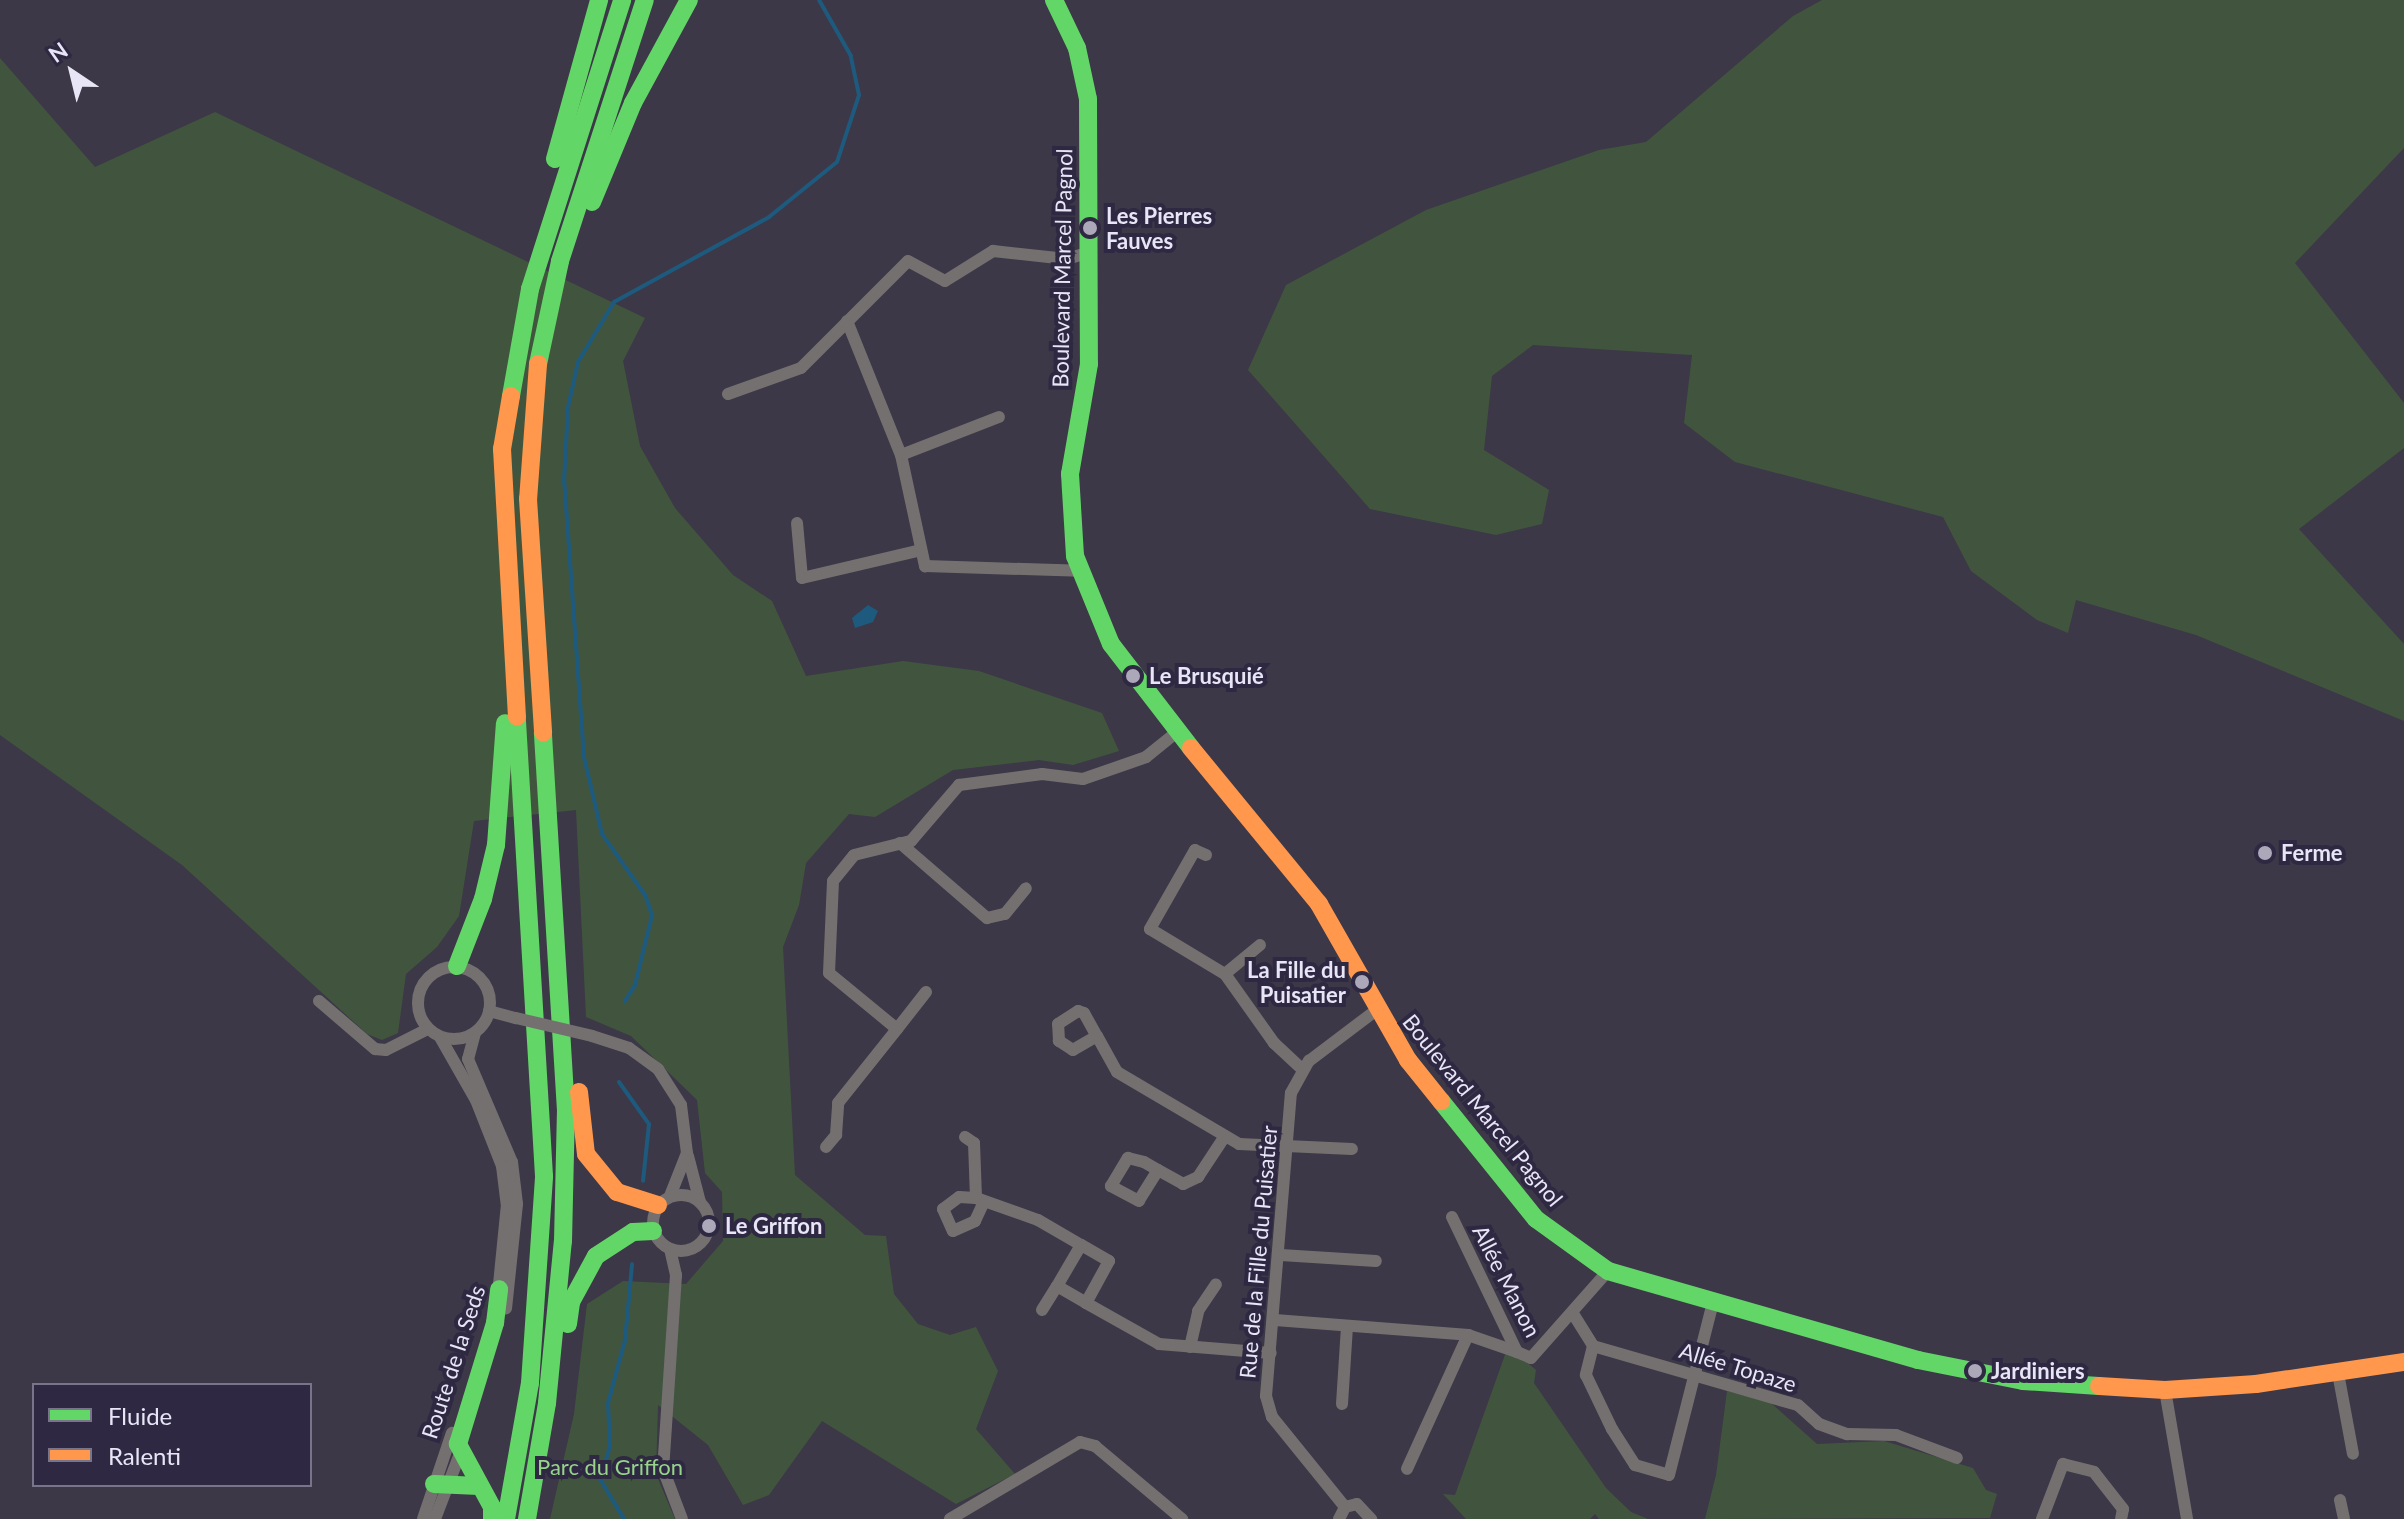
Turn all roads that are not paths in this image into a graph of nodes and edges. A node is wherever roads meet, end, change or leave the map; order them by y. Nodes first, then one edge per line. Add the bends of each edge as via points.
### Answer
1 (599, 0) edge
2 (622, 0) edge
3 (645, 0) edge
4 (689, 0) edge
5 (1054, 0) edge
6 (1067, 259) junction
7 (1090, 262) junction
8 (847, 321) junction
9 (517, 348) junction
10 (728, 394) dead end
11 (532, 407) junction
12 (999, 417) dead end
13 (901, 455) junction
14 (797, 523) dead end
15 (921, 550) junction
16 (1080, 571) junction
17 (506, 577) junction
18 (1177, 732) junction
19 (900, 843) junction
20 (1206, 855) dead end
21 (554, 875) junction
22 (1026, 888) dead end
23 (1260, 945) dead end
24 (457, 966) junction
25 (1225, 974) junction
26 (926, 992) dead end
27 (319, 1001) dead end
28 (489, 1011) junction
29 (1375, 1011) junction
30 (428, 1029) junction
31 (897, 1029) junction
32 (475, 1033) junction
33 (1097, 1036) dead end
34 (440, 1037) junction
35 (1302, 1069) junction
36 (1225, 1136) junction
37 (965, 1137) dead end
38 (1287, 1146) junction
39 (826, 1147) dead end
40 (1352, 1149) dead end
41 (687, 1153) junction
42 (1158, 1170) dead end
43 (664, 1201) junction
44 (700, 1202) junction
45 (1452, 1217) dead end
46 (653, 1231) junction
47 (1081, 1245) junction
48 (695, 1247) junction
49 (670, 1249) junction
50 (1281, 1255) junction
51 (1376, 1261) dead end
52 (1608, 1271) junction
53 (676, 1275) junction
54 (1216, 1284) dead end
55 (1057, 1286) junction
56 (499, 1289) junction
57 (1713, 1302) junction
58 (1086, 1303) junction
59 (1042, 1310) dead end
60 (1572, 1312) junction
61 (1275, 1320) junction
62 (1347, 1326) junction
63 (1468, 1335) junction
64 (1593, 1346) junction
65 (1190, 1347) junction
66 (1517, 1352) junction
67 (1271, 1353) junction
68 (2404, 1362) edge
69 (1692, 1373) junction
70 (2338, 1373) junction
71 (2165, 1390) junction
72 (1342, 1404) dead end
73 (461, 1451) junction
74 (2353, 1454) dead end
75 (1957, 1458) dead end
76 (1407, 1469) dead end
77 (441, 1486) junction
78 (479, 1486) junction
79 (2340, 1500) dead end
80 (1342, 1513) edge
81 (1177, 1518) edge
82 (423, 1519) edge
83 (435, 1519) edge
84 (492, 1519) edge
85 (506, 1519) edge
86 (527, 1519) edge
87 (537, 1519) edge
88 (682, 1519) edge
89 (950, 1519) edge
90 (1371, 1519) edge
91 (2042, 1519) edge
92 (2121, 1519) edge
93 (2187, 1519) edge
94 (2344, 1519) edge

1 - 9 main road via 537,227
2 - 9 main road via 547,229
3 - 11 main road via 560,261
4 - 11 main road via 633,103 577,241
5 - 7 main road, Boulevard Marcel Pagnol via 1085,76
6 - 7 street
6 - 7 street via 1077,270
6 - 8 street via 993,251 945,281 908,261
7 - 16 main road, Boulevard Marcel Pagnol via 1089,364 1070,474
8 - 10 street via 801,368
8 - 13 street
9 - 17 main road via 502,449
11 - 21 main road via 528,499
12 - 13 street
13 - 15 street
14 - 15 street via 802,578
15 - 16 street via 925,566
16 - 18 main road, Boulevard Marcel Pagnol via 1111,644
17 - 24 main road via 505,765 496,845 483,899
17 - 85 main road via 544,1176 530,1383
18 - 19 street via 1146,757 1083,779 1042,774 959,785 911,841
18 - 29 main road, Boulevard Marcel Pagnol via 1319,904
19 - 22 street via 987,918 1005,914
19 - 31 street via 854,855 833,881 829,949 829,973
20 - 25 street via 1195,850 1150,929
21 - 43 main road via 571,978 586,1154 617,1192
21 - 86 main road via 566,1111 563,1241 547,1403
23 - 25 street
24 - 28 street via 475,971 483,982
24 - 30 street via 427,980 420,994 419,1013
25 - 35 street via 1274,1043
26 - 31 street
27 - 30 street via 375,1049 386,1050
28 - 32 street
28 - 41 street, bridge via 629,1048 658,1069 681,1105
29 - 35 street
29 - 52 main road, Boulevard Marcel Pagnol via 1536,1219
30 - 34 street
31 - 39 street via 838,1103 836,1135
32 - 34 street via 458,1040
32 - 73 street, Route de la Seds via 468,1059 512,1162 517,1204 510,1290
33 - 36 street via 1117,1072
34 - 56 street, Route de la Seds via 476,1100 502,1166 507,1204
35 - 38 street, Rue de la Fille du Puisatier via 1291,1093
36 - 38 street via 1239,1144
36 - 42 street via 1198,1177 1183,1184
37 - 47 street via 974,1143 980,1201 1038,1220
38 - 40 street
38 - 50 street, Rue de la Fille du Puisatier
41 - 43 street
41 - 44 street
43 - 44 street via 684,1195
43 - 46 street
44 - 48 street via 709,1226
45 - 66 street, Allée Manon
46 - 49 street
46 - 87 main road via 633,1232 596,1256 571,1302
47 - 55 street
47 - 58 street via 1109,1261
48 - 49 street
48 - 53 street
49 - 53 street
50 - 51 street
50 - 61 street, Rue de la Fille du Puisatier
52 - 57 main road, Boulevard Marcel Pagnol
52 - 60 street
53 - 88 street via 663,1469
54 - 65 street via 1198,1311
55 - 58 street
55 - 59 street
56 - 73 main road via 495,1323 460,1431
56 - 77 street, Route de la Seds
57 - 69 street
57 - 71 main road, Boulevard Marcel Pagnol via 1918,1360 2023,1381
58 - 65 street via 1159,1344
60 - 64 street
60 - 66 street, Allée Manon via 1531,1358
61 - 62 street
61 - 67 street, Rue de la Fille du Puisatier
62 - 63 street
62 - 72 street
63 - 66 street
63 - 76 street
64 - 69 street, Allée Topaze
64 - 69 street via 1586,1375 1612,1429 1635,1465 1669,1475
65 - 67 street
67 - 80 street, Rue de la Fille du Puisatier via 1266,1396 1272,1417
68 - 70 main road, Boulevard Marcel Pagnol
69 - 75 street, Allée Topaze via 1798,1405 1819,1424 1847,1434 1896,1435
70 - 71 main road, Boulevard Marcel Pagnol
70 - 74 street
71 - 93 street
73 - 77 street, Route de la Seds
73 - 78 main road
77 - 78 main road
77 - 82 street, Route de la Seds
77 - 83 street, Route de la Seds
78 - 84 main road via 492,1507
79 - 94 street
80 - 90 street, Rue de la Fille du Puisatier via 1364,1507
81 - 89 street via 1095,1446 1080,1442
91 - 92 street via 2063,1464 2094,1472 2123,1509

